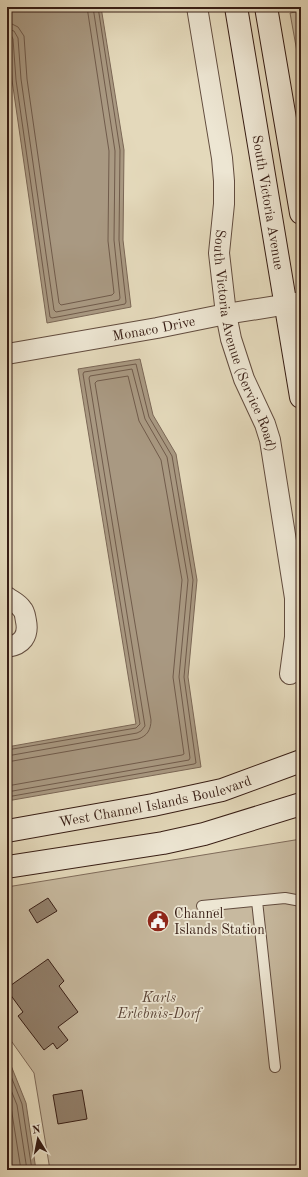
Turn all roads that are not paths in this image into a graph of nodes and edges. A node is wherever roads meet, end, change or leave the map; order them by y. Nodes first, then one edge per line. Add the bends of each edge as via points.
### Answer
1 (196, 7) edge
2 (236, 7) edge
3 (266, 7) edge
4 (301, 213) edge
5 (293, 303) edge
6 (226, 314) junction
7 (7, 354) edge
8 (301, 397) edge
9 (7, 597) edge
10 (7, 647) edge
11 (290, 674) dead end
12 (301, 761) edge
13 (301, 804) edge
14 (7, 831) edge
15 (7, 867) edge
16 (301, 900) edge
17 (257, 901) junction
18 (202, 906) dead end
19 (275, 1067) dead end

1 - 6 street, South Victoria Avenue (Service Road) via 222,158 224,204 219,253
2 - 5 main road, South Victoria Avenue
3 - 4 main road
5 - 6 street, Monaco Drive
5 - 8 main road, South Victoria Avenue
6 - 7 street, Monaco Drive
6 - 11 street, South Victoria Avenue (Service Road) via 244,379 265,424 273,457 295,598 295,630
9 - 10 street via 23,610 27,629 26,636 20,642
12 - 14 main road, West Channel Islands Boulevard via 222,790 153,806
13 - 15 main road via 170,842
16 - 17 lane via 285,898
17 - 18 lane
17 - 19 lane

